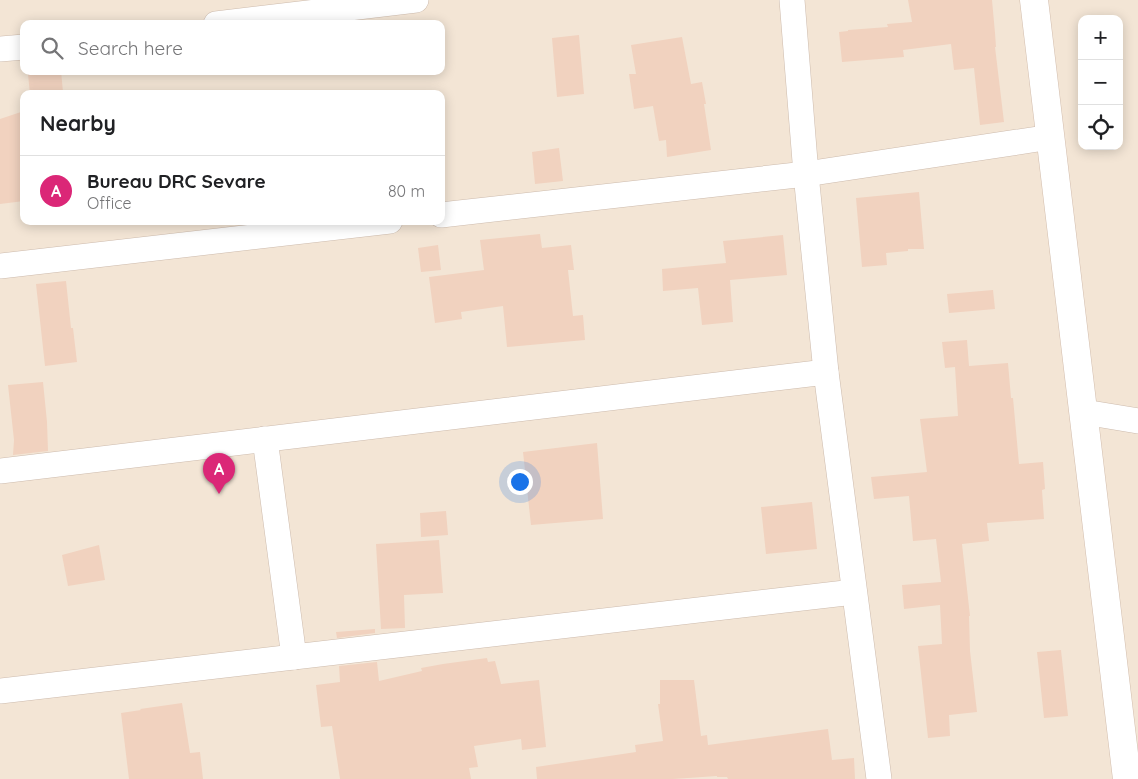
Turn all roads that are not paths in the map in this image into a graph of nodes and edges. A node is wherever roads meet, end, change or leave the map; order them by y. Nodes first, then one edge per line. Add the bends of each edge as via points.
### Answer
1 (416, 0) edge
2 (792, 0) edge
3 (1034, 0) edge
4 (249, 20) edge
5 (20, 46) edge
6 (0, 49) edge
7 (1051, 138) junction
8 (806, 174) junction
9 (445, 215) edge
10 (355, 225) edge
11 (0, 266) edge
12 (826, 372) junction
13 (1084, 412) junction
14 (1138, 421) edge
15 (265, 439) junction
16 (0, 471) edge
17 (854, 592) junction
18 (294, 657) junction
19 (0, 691) edge
20 (879, 779) edge
21 (1127, 779) edge

1 - 4 street
2 - 8 street
3 - 7 street
5 - 6 street
7 - 8 street
7 - 13 street
8 - 9 street
8 - 12 street
10 - 11 street
12 - 15 street
12 - 17 street
13 - 14 street
13 - 21 street
15 - 16 street
15 - 18 street
17 - 18 street
17 - 20 street
18 - 19 street

